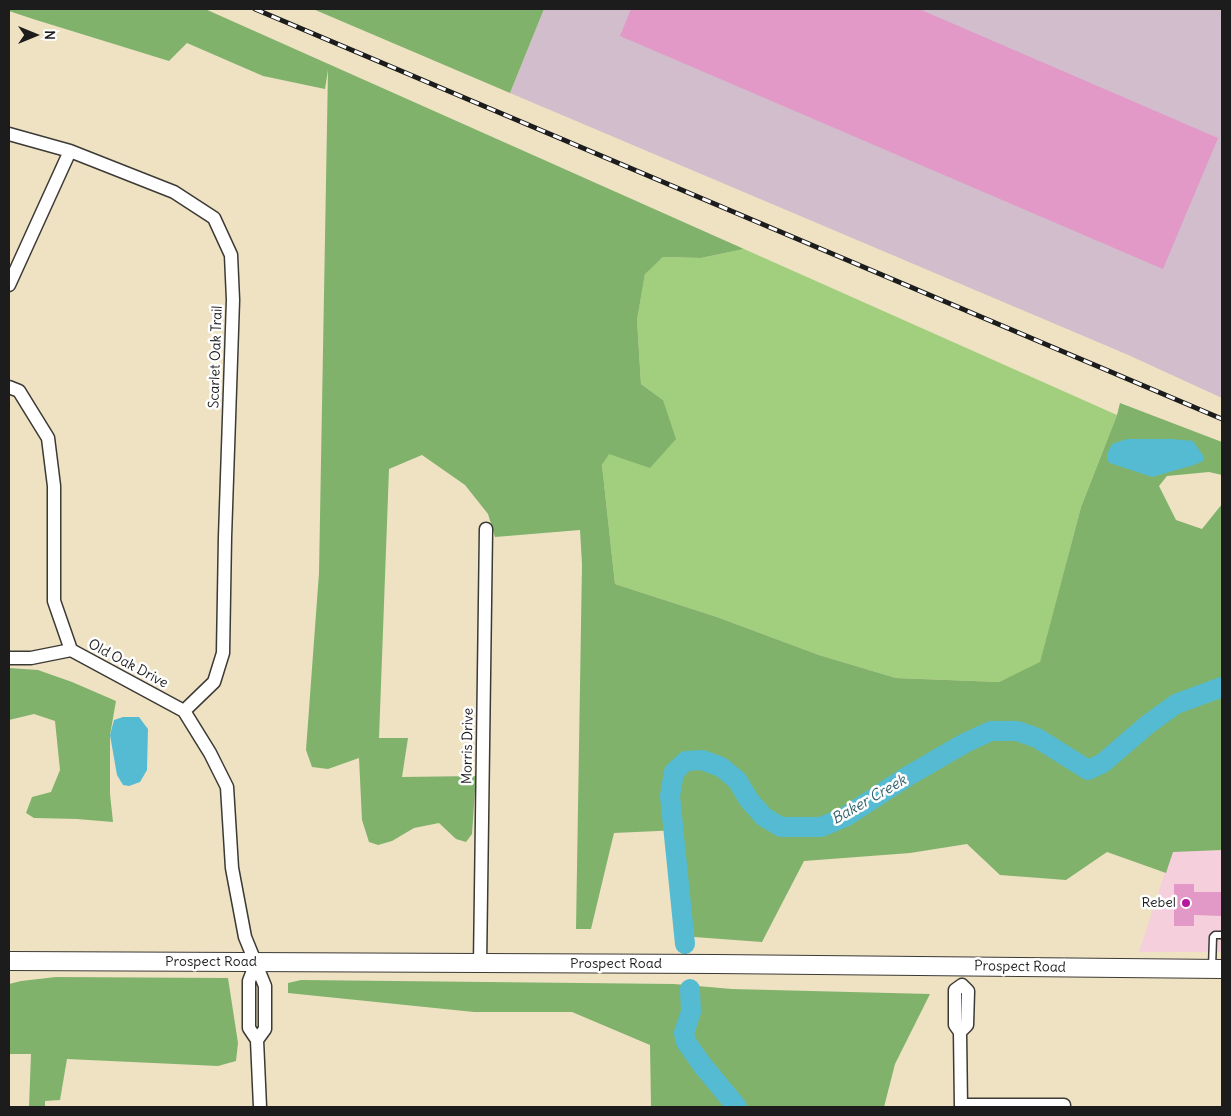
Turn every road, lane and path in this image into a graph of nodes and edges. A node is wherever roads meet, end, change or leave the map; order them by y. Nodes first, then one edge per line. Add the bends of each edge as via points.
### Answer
1 (9, 134) edge
2 (70, 151) junction
3 (9, 285) edge
4 (9, 387) edge
5 (486, 529) dead end
6 (71, 650) junction
7 (9, 658) edge
8 (184, 711) junction
9 (1222, 935) edge
10 (9, 961) edge
11 (256, 962) junction
12 (480, 964) junction
13 (962, 967) junction
14 (1217, 969) edge
15 (1064, 1105) dead end
16 (961, 1106) edge
17 (260, 1107) edge

1 - 2 street, Scarlet Oak Trail
2 - 3 street
2 - 8 street, Scarlet Oak Trail via 174,192 214,218 231,255 233,300 223,653 214,682
4 - 6 street, Old Oak Drive via 19,391 48,438 54,486 54,601
5 - 12 street, Morris Drive
6 - 7 street via 31,658
6 - 8 street, Old Oak Drive
8 - 11 street, Old Oak Drive via 227,787 232,868 245,937
9 - 14 lane via 1212,937
10 - 11 street, Prospect Road
11 - 12 street, Prospect Road
11 - 17 street via 249,981 249,1028 257,1040
12 - 13 street, Prospect Road
13 - 14 street, Prospect Road
13 - 16 street via 962,985 968,991 967,1025 960,1032
15 - 16 street

